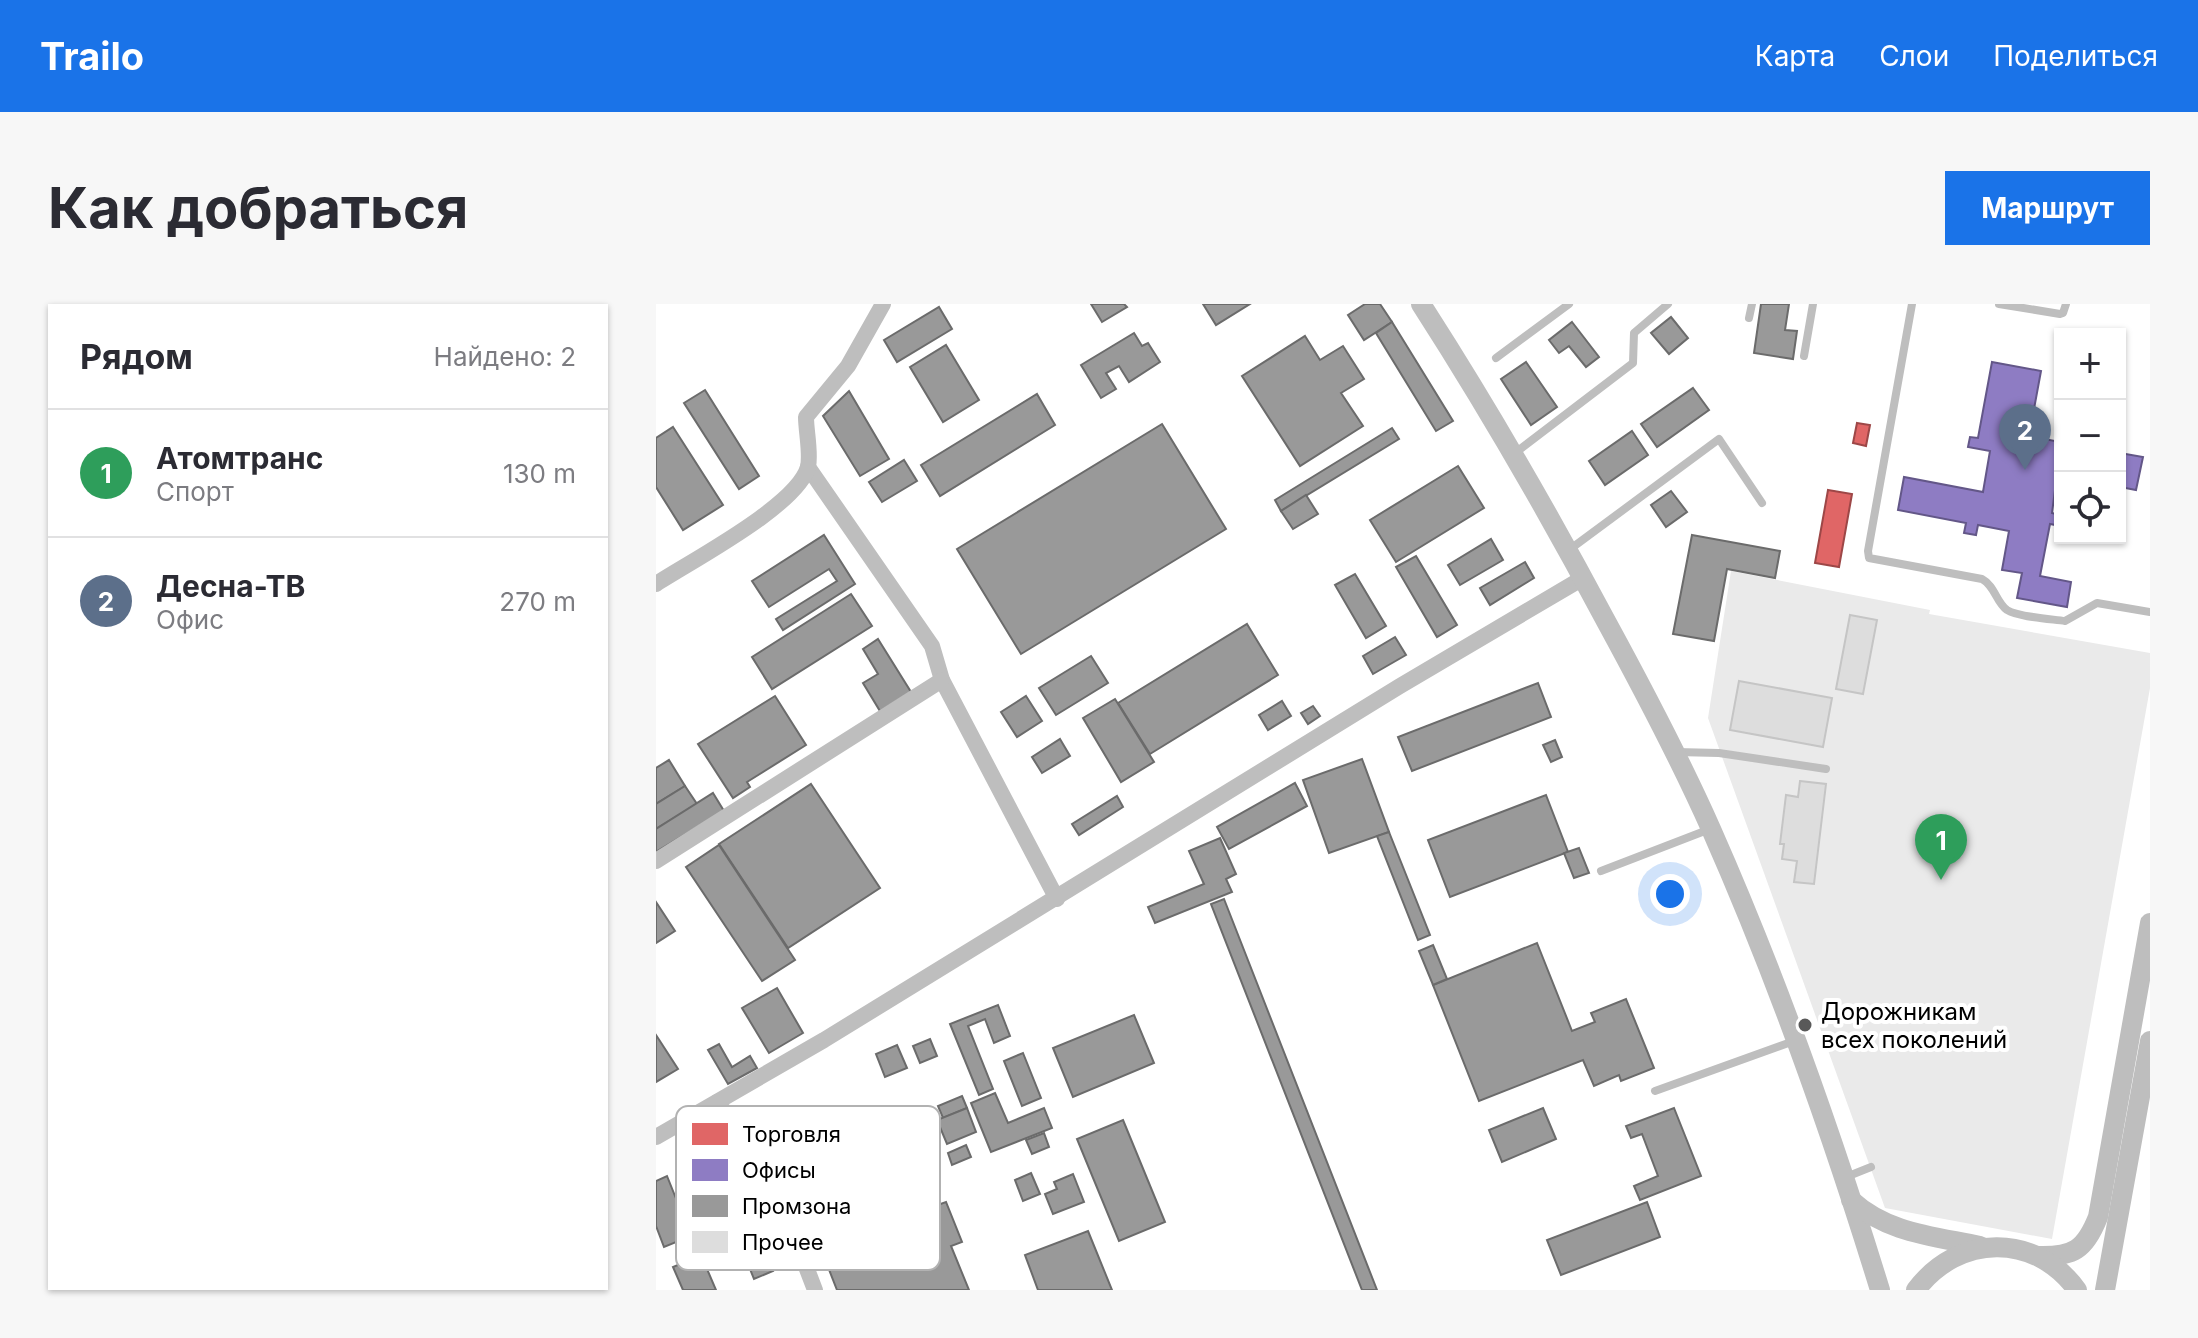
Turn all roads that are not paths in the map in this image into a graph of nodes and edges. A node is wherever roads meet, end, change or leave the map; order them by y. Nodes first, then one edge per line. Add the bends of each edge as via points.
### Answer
1 (883, 304) edge
2 (1421, 304) edge
3 (1569, 304) edge
4 (1668, 304) edge
5 (1752, 304) edge
6 (1813, 304) edge
7 (1912, 304) edge
8 (1999, 304) edge
9 (2066, 304) edge
10 (1749, 318) dead end
11 (1804, 356) dead end
12 (1496, 358) dead end
13 (1515, 453) junction
14 (808, 467) junction
15 (1762, 503) dead end
16 (1568, 550) junction
17 (1583, 578) junction
18 (656, 584) edge
19 (2150, 612) edge
20 (942, 680) junction
21 (1673, 752) junction
22 (1826, 769) dead end
23 (1711, 829) junction
24 (656, 861) edge
25 (1601, 871) dead end
26 (1057, 899) junction
27 (2150, 923) edge
28 (2144, 993) edge
29 (1795, 1041) junction
30 (2150, 1041) edge
31 (1655, 1091) dead end
32 (717, 1102) junction
33 (710, 1106) edge
34 (720, 1106) edge
35 (676, 1126) edge
36 (656, 1137) edge
37 (1871, 1167) dead end
38 (1844, 1178) junction
39 (1851, 1200) junction
40 (1985, 1247) junction
41 (2038, 1256) junction
42 (807, 1270) edge
43 (815, 1290) edge
44 (1880, 1290) edge
45 (1916, 1290) edge
46 (2077, 1290) edge
47 (2105, 1290) edge

1 - 14 street via 848,366 806,417
2 - 13 street
3 - 12 lane
4 - 13 lane via 1634,333 1633,363
5 - 10 lane
6 - 11 lane
7 - 19 lane via 1869,558 1982,579 2010,611 2065,621 2097,603
8 - 9 lane via 2060,314
13 - 16 street
14 - 18 street via 770,512
14 - 20 street via 932,646
15 - 16 lane via 1719,439
16 - 17 street
17 - 21 street
17 - 26 street
20 - 24 street
20 - 26 street
21 - 22 lane via 1719,753
21 - 23 street
23 - 25 lane
23 - 29 street
26 - 32 street
27 - 28 street
28 - 41 street via 2091,1235 2071,1253
29 - 31 lane
29 - 38 street
30 - 47 street
32 - 33 street
32 - 34 street
35 - 36 street
37 - 38 lane
38 - 39 street
39 - 40 street via 1886,1225
39 - 44 street
40 - 41 street
40 - 45 street via 1943,1263
41 - 46 street
42 - 43 street

